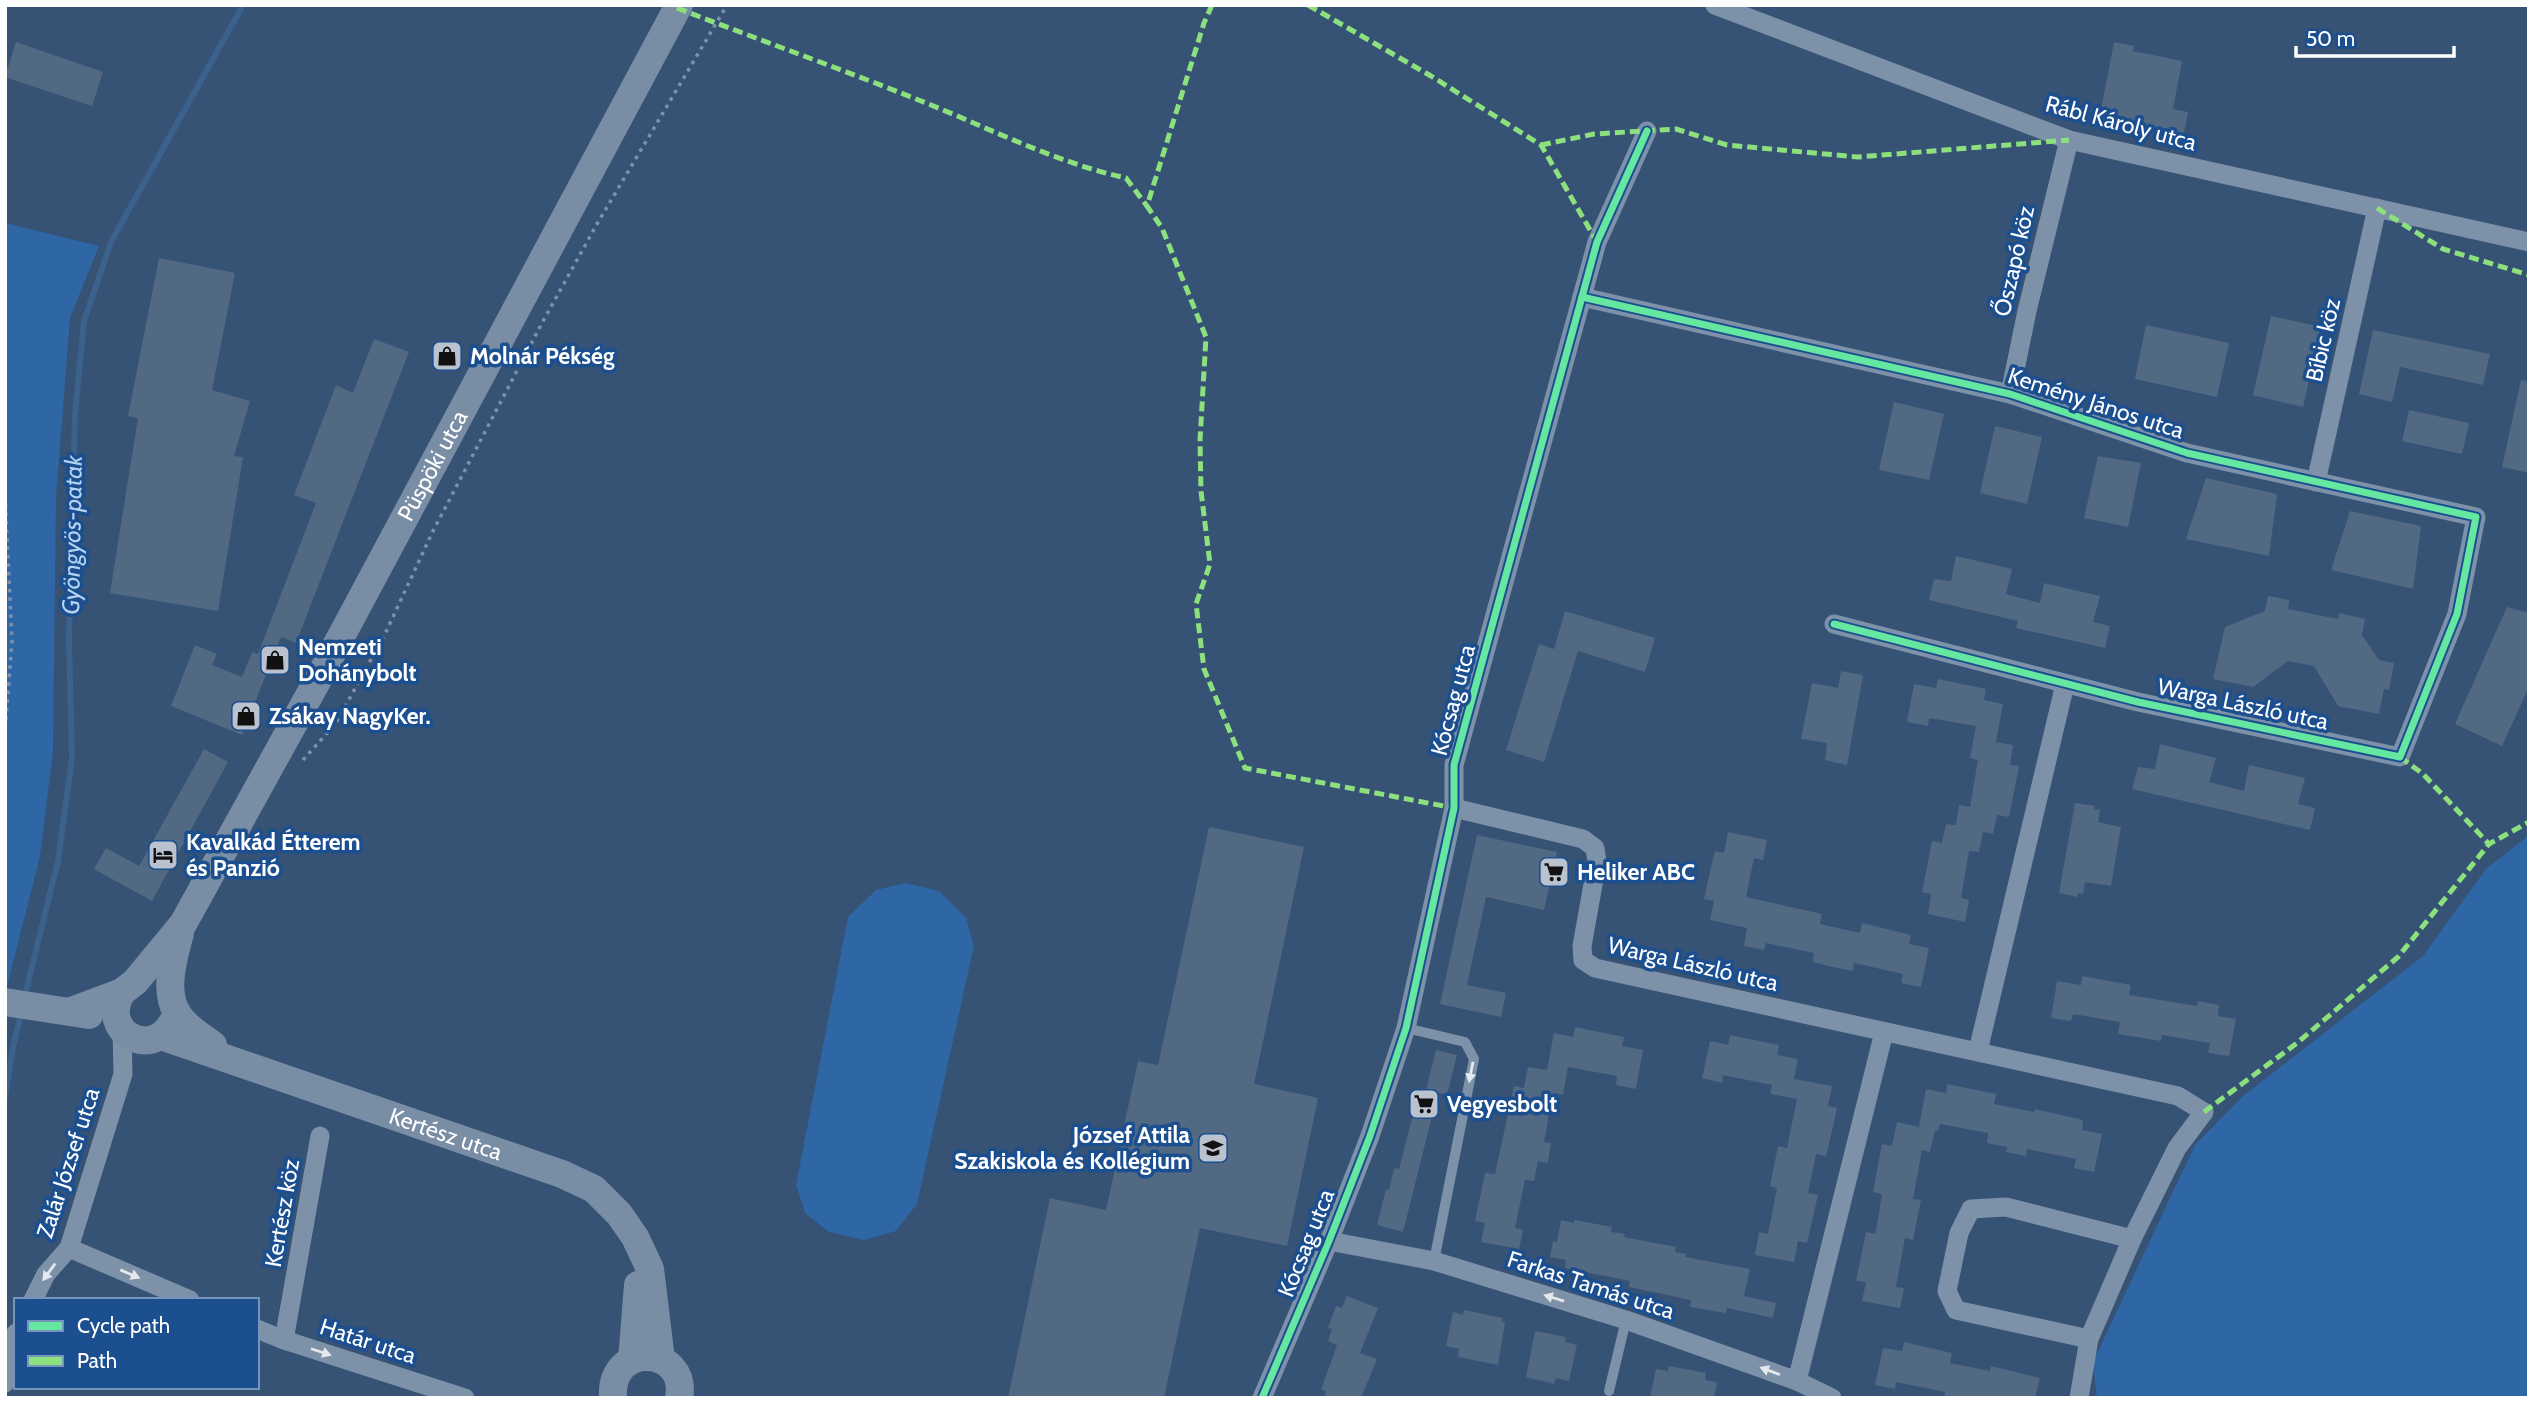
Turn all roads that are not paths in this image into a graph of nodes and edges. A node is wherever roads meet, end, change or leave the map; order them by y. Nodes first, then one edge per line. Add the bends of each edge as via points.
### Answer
1 (679, 5) edge
2 (1715, 5) edge
3 (1647, 131) dead end
4 (2068, 140) junction
5 (2377, 208) junction
6 (2529, 242) edge
7 (1583, 297) junction
8 (2010, 394) junction
9 (2316, 482) junction
10 (2476, 517) joint
11 (1834, 624) dead end
12 (2065, 684) junction
13 (1454, 808) junction
14 (183, 924) junction
15 (129, 987) junction
16 (5, 1002) edge
17 (173, 1003) junction
18 (71, 1011) junction
19 (1406, 1028) junction
20 (1884, 1032) junction
21 (137, 1033) junction
22 (1978, 1051) junction
23 (235, 1061) junction
24 (320, 1136) dead end
25 (635, 1237) junction
26 (2132, 1239) junction
27 (1329, 1241) junction
28 (69, 1248) junction
29 (1434, 1261) junction
30 (34, 1298) edge
31 (185, 1298) edge
32 (1626, 1320) junction
33 (259, 1330) edge
34 (2089, 1339) junction
35 (284, 1340) junction
36 (14, 1342) edge
37 (632, 1360) junction
38 (661, 1360) junction
39 (1797, 1381) junction
40 (5, 1383) edge
41 (1609, 1391) dead end
42 (608, 1394) edge
43 (684, 1396) edge
44 (465, 1398) edge
45 (1262, 1398) edge
46 (1832, 1398) edge
47 (2079, 1398) edge

1 - 14 street, Püspöki utca
2 - 4 street, Rábl Károly utca
3 - 7 street, Kócsag utca via 1601,232
4 - 5 street, Rábl Károly utca
4 - 8 street, Őszapó köz
5 - 6 street, Rábl Károly utca
5 - 9 street, Bíbic köz
7 - 8 street, Kemény János utca
7 - 13 street, Kócsag utca via 1454,765
8 - 9 street, Kemény János utca via 2187,453
9 - 10 street, Kemény János utca
10 - 12 street, Warga László utca via 2457,614 2400,757
11 - 12 street, Warga László utca
12 - 22 street
13 - 19 street, Kócsag utca
13 - 20 street, Warga László utca via 1583,839 1595,848 1597,862 1582,946 1583,960 1595,968
14 - 15 street
14 - 17 street via 172,968
15 - 17 street via 144,981 160,985
15 - 18 street
15 - 21 street via 115,1008
16 - 18 street, Kertész utca
17 - 21 street via 172,1025
17 - 23 street via 195,1032
18 - 21 street, Kertész utca
19 - 27 street, Kócsag utca
19 -> 29 lane via 1465,1042 1474,1059
20 - 22 street, Warga László utca
20 - 39 street
21 - 23 street, Kertész utca
21 - 28 street, Zalár József utca
22 - 26 street, Warga László utca via 2178,1096 2204,1112 2177,1148
23 - 25 street, Kertész utca via 578,1181 594,1189
24 - 35 street, Kertész köz
25 - 37 street via 639,1282
25 - 38 street, Kertész utca via 650,1269
26 - 34 street, Warga László utca
26 - 34 street via 2006,1207 1971,1209 1958,1233 1947,1291 1956,1310
27 - 29 street, Farkas Tamás utca
27 - 45 street, Kócsag utca
28 -> 30 street, Zalár József utca
28 -> 31 street
32 -> 29 street, Farkas Tamás utca
39 -> 32 street, Farkas Tamás utca
32 - 41 lane
33 - 35 street, Határ utca
34 - 47 street, Warga László utca
35 -> 44 street, Határ utca
36 - 40 street
37 - 38 street
37 - 42 street via 621,1367
38 - 43 street via 676,1373
39 - 46 street, Farkas Tamás utca

